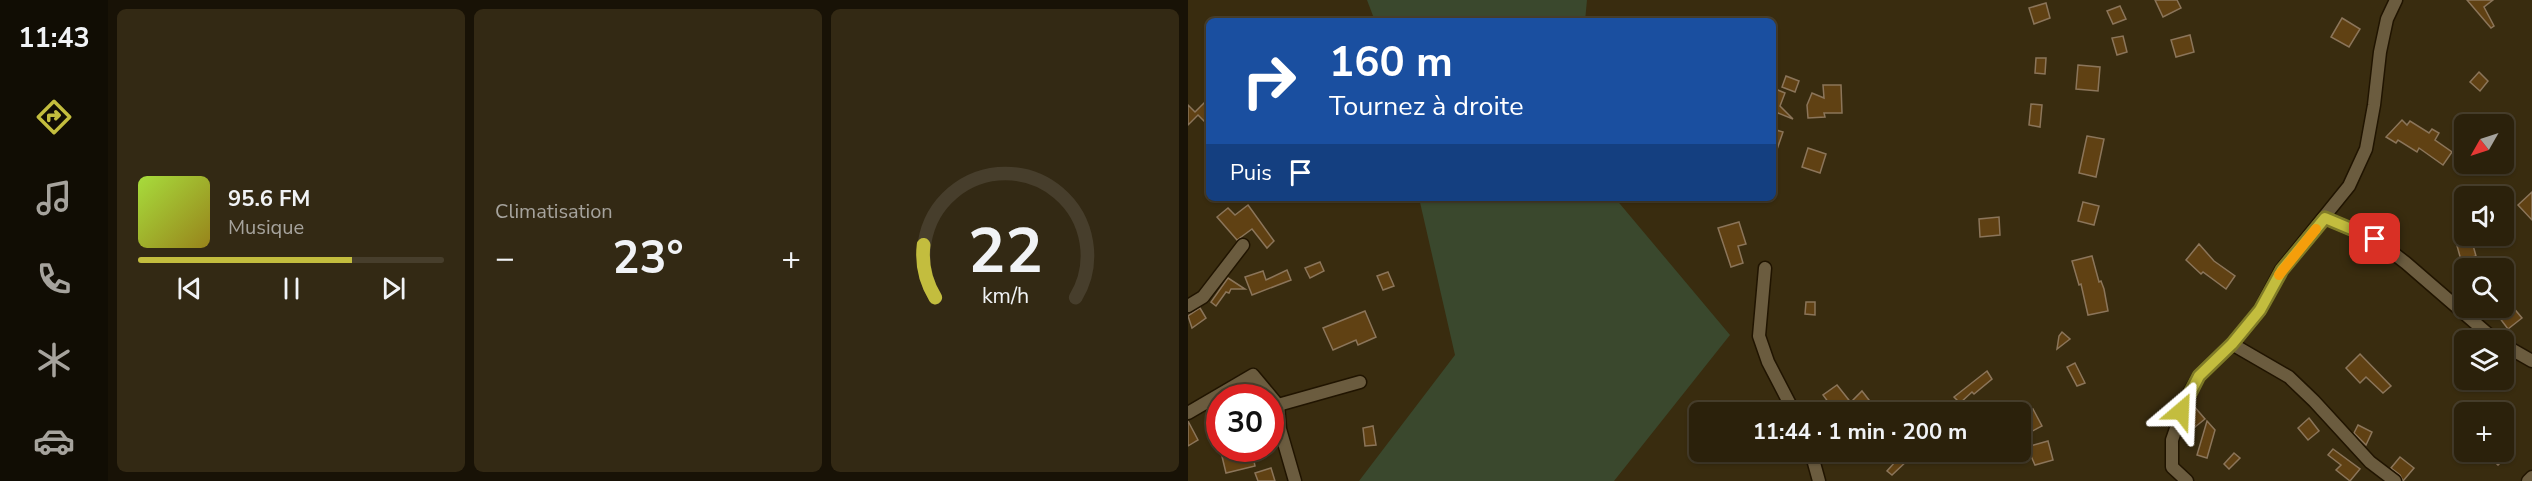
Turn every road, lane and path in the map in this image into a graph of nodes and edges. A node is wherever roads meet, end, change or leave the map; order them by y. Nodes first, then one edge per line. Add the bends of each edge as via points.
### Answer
1 (2396, 0) edge
2 (2325, 218) junction
3 (1243, 245) dead end
4 (1764, 268) dead end
5 (1188, 306) edge
6 (2483, 330) edge
7 (2232, 344) junction
8 (2514, 351) edge
9 (2532, 361) edge
10 (1360, 382) dead end
11 (1236, 384) edge
12 (1260, 384) edge
13 (1206, 400) edge
14 (1789, 402) edge
15 (1284, 403) edge
16 (1190, 409) edge
17 (1284, 444) edge
18 (1814, 462) edge
19 (2532, 477) edge
20 (1294, 481) edge
21 (1819, 481) edge
22 (2187, 481) edge
23 (2395, 481) edge
24 (2528, 481) edge

1 - 2 street via 2387,19 2380,52 2366,149 2349,186
2 - 6 street via 2375,239
2 - 7 street via 2282,270 2260,310
3 - 5 street via 1203,297
4 - 14 street via 1759,336
7 - 22 street via 2199,376 2181,411 2172,440 2172,467
7 - 23 street via 2289,377 2370,462
8 - 9 street
10 - 15 street
11 - 12 street via 1253,375
13 - 16 street
17 - 20 street
18 - 21 street
19 - 24 street

